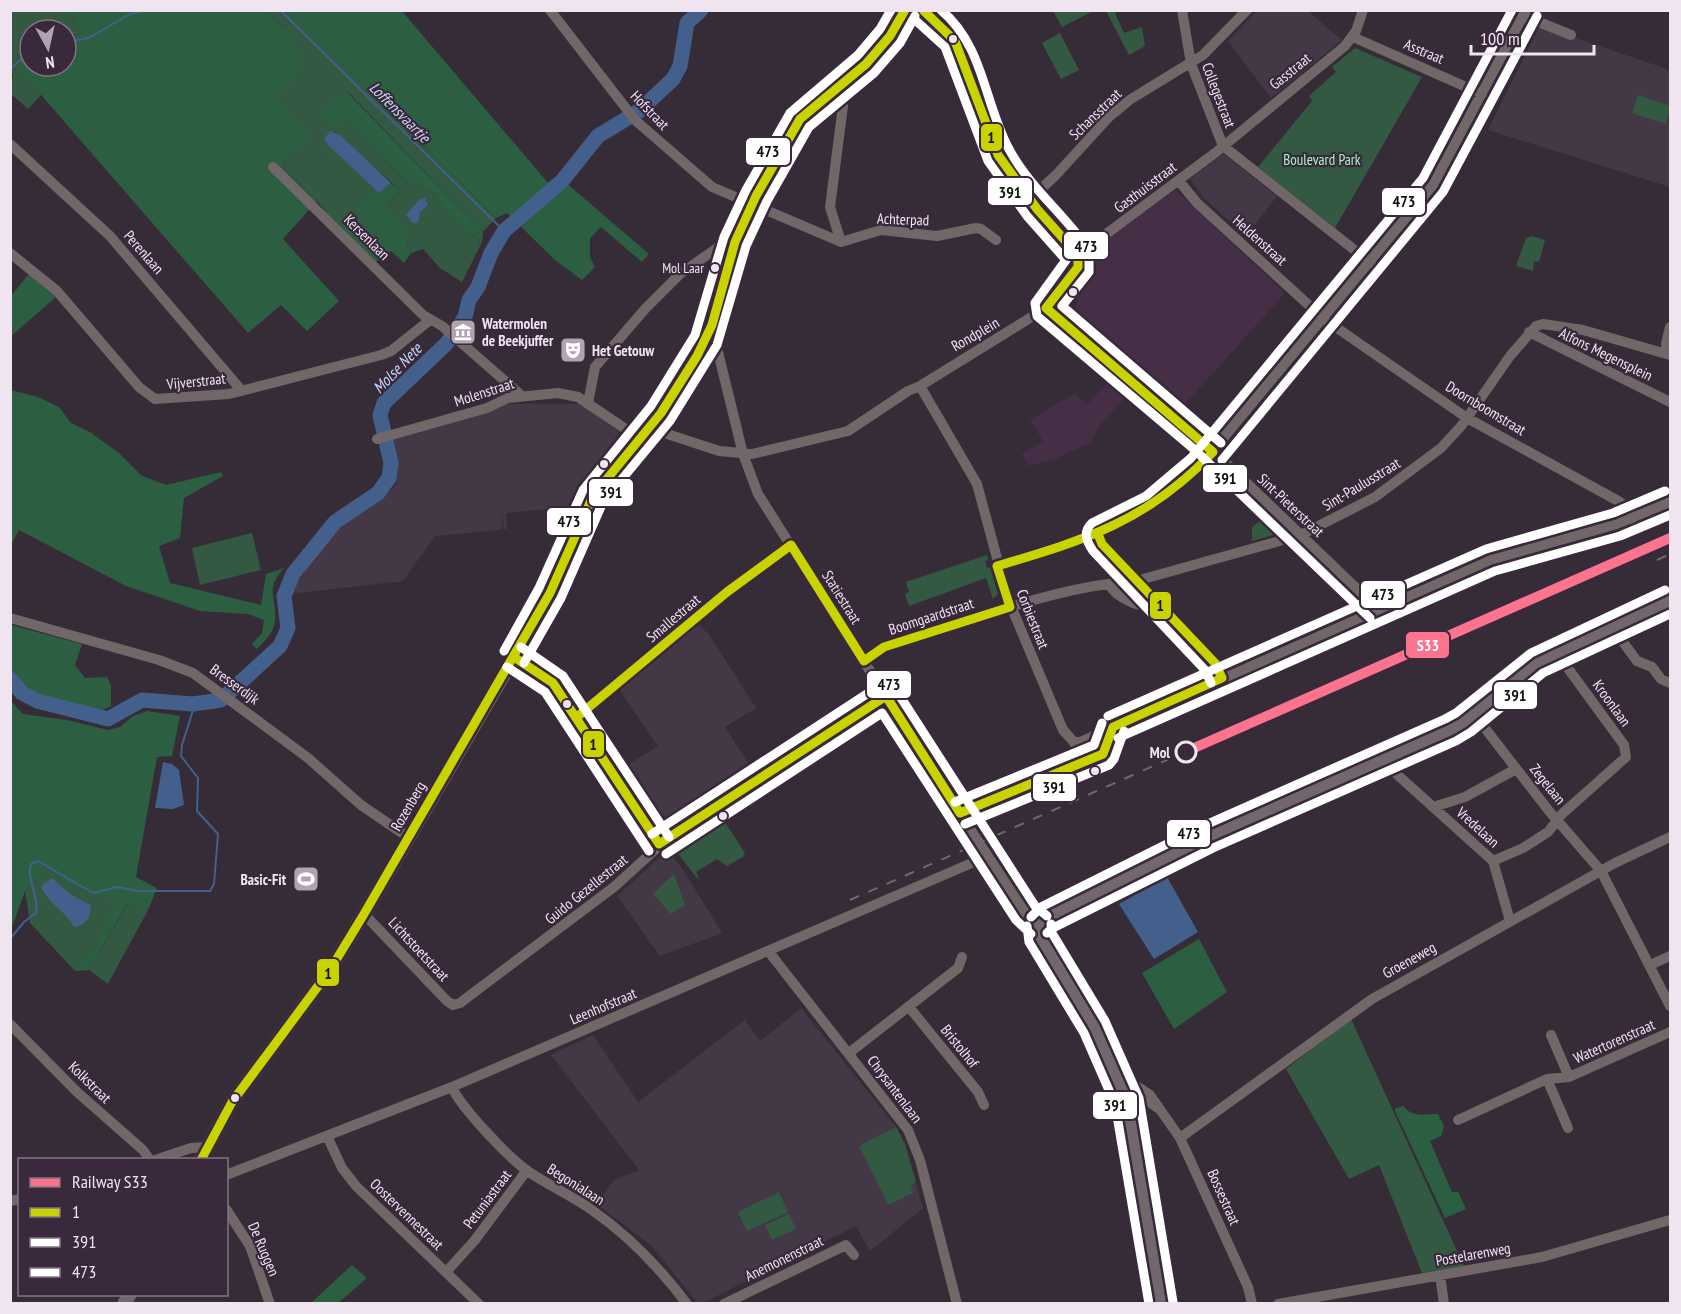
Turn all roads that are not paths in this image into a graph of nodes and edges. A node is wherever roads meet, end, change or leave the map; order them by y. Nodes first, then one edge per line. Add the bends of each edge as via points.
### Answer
1 (550, 10) edge
2 (905, 10) edge
3 (922, 10) edge
4 (1182, 10) edge
5 (1247, 10) edge
6 (1363, 10) edge
7 (1525, 13) edge
8 (1570, 35) dead end
9 (1353, 37) junction
10 (1191, 64) junction
11 (839, 88) junction
12 (1482, 94) junction
13 (10, 144) edge
14 (1223, 146) junction
15 (273, 167) dead end
16 (1179, 181) junction
17 (1030, 199) junction
18 (752, 203) junction
19 (996, 240) dead end
20 (735, 242) junction
21 (841, 242) junction
22 (10, 253) edge
23 (1078, 255) junction
24 (1371, 262) junction
25 (1046, 308) junction
26 (1324, 319) junction
27 (430, 320) junction
28 (1671, 327) edge
29 (1529, 332) junction
30 (706, 340) junction
31 (1669, 354) edge
32 (920, 386) junction
33 (242, 391) junction
34 (521, 395) junction
35 (1671, 402) edge
36 (588, 403) junction
37 (1467, 418) junction
38 (644, 433) junction
39 (382, 438) dead end
40 (1213, 452) junction
41 (743, 454) junction
42 (1671, 502) edge
43 (1632, 519) junction
44 (1098, 534) junction
45 (1301, 535) junction
46 (791, 545) junction
47 (998, 566) junction
48 (1136, 581) junction
49 (1109, 584) junction
50 (1671, 601) edge
51 (1160, 605) junction
52 (1010, 606) junction
53 (1378, 609) junction
54 (10, 618) edge
55 (1623, 642) dead end
56 (1556, 652) junction
57 (514, 657) junction
58 (864, 661) junction
59 (1222, 678) junction
60 (1671, 683) edge
61 (886, 696) junction
62 (1474, 714) junction
63 (577, 717) junction
64 (1113, 727) junction
65 (1074, 742) junction
66 (1381, 760) junction
67 (1081, 763) junction
68 (1514, 766) junction
69 (1465, 797) junction
70 (1433, 807) junction
71 (960, 813) junction
72 (1442, 816) junction
73 (1559, 821) junction
74 (408, 837) junction
75 (1671, 837) edge
76 (659, 844) junction
77 (988, 856) junction
78 (1493, 861) junction
79 (1601, 871) junction
80 (364, 914) junction
81 (1510, 921) junction
82 (1040, 925) junction
83 (769, 952) junction
84 (1671, 956) edge
85 (962, 957) dead end
86 (1650, 965) junction
87 (453, 1005) joint
88 (1671, 1006) edge
89 (909, 1007) junction
90 (10, 1024) edge
91 (1671, 1032) edge
92 (1551, 1035) dead end
93 (849, 1053) junction
94 (1569, 1077) junction
95 (1547, 1079) junction
96 (1121, 1085) junction
97 (452, 1087) junction
98 (1127, 1101) junction
99 (984, 1105) dead end
100 (1158, 1108) junction
101 (1458, 1120) dead end
102 (1568, 1128) dead end
103 (327, 1136) junction
104 (1180, 1138) junction
105 (204, 1153) edge
106 (148, 1158) edge
107 (161, 1158) edge
108 (527, 1170) junction
109 (228, 1174) edge
110 (228, 1212) edge
111 (1671, 1220) edge
112 (854, 1255) dead end
113 (447, 1272) junction
114 (1440, 1275) junction
115 (1161, 1303) edge
116 (270, 1304) edge
117 (479, 1304) edge
118 (687, 1304) edge
119 (724, 1304) edge
120 (957, 1304) edge
121 (1252, 1304) edge
122 (1278, 1304) edge
123 (1444, 1304) edge

1 - 18 street, Hofstraat via 632,116 712,187
2 - 11 main road, Rozenberg via 890,36
3 - 17 street via 955,41 993,144
4 - 10 street, Collegestraat
5 - 10 street, Schansstraat
6 - 9 street, Gasstraat
7 - 8 street
7 - 12 street
9 - 12 street, Asstraat
9 - 14 street, Gasstraat
10 - 14 street, Collegestraat
10 - 17 street, Schansstraat via 1114,113
11 - 18 main road, Rozenberg via 800,119
11 - 21 street via 843,106 830,207
12 - 24 street via 1433,185
13 - 33 street, Perenlaan via 111,236
14 - 16 street, Gasthuisstraat
14 - 24 street, Collegestraat
15 - 27 street, Kersenlaan
16 - 23 street, Gasthuisstraat
16 - 26 street, Heldenstraat via 1197,203
17 - 23 street
18 - 20 main road, Rozenberg
18 - 21 street, Hofstraat
19 - 21 street, Achterpad via 976,228 937,236 881,230
20 - 30 main road, Rozenberg
20 - 36 street via 715,250 680,274 615,343 593,371
22 - 33 street, Vijverstraat via 57,291 148,396 161,400
23 - 25 street via 1078,267
24 - 26 street
25 - 32 street, Rondplein
25 - 40 street, Sint-Pieterstraat
26 - 37 street, Doornboomstraat
26 - 40 street
27 - 33 street, Vijverstraat via 390,351
27 - 34 street, Kersenlaan
28 - 31 street via 1666,344
29 - 31 street via 1543,324 1560,326
29 - 35 street, Alfons Megensplein
29 - 37 street, Sint-Paulusstraat
30 - 38 main road, Rozenberg
30 - 41 street, Statiestraat via 718,352
32 - 41 street, Rondplein via 848,431
32 - 47 street, Corbiestraat via 977,484
34 - 36 street, Molenstraat via 568,393
34 - 39 street, Molenstraat
36 - 38 street, Molenstraat
37 - 43 street, Doornboomstraat via 1620,502
37 - 45 street, Sint-Paulusstraat via 1441,448 1396,483 1353,511
38 - 41 street, Molenstraat
38 - 57 main road, Rozenberg via 593,496 550,593
40 - 44 street via 1172,494 1129,521
40 - 45 street, Sint-Pieterstraat
41 - 46 street, Statiestraat via 758,494
42 - 43 street
43 - 53 street via 1509,553
44 - 47 street
44 - 48 street via 1102,544
45 - 48 street, Sint-Paulusstraat
45 - 53 street, Sint-Pieterstraat
46 - 58 street, Statiestraat
46 - 63 street, Smallestraat via 720,598
47 - 52 street, Corbiestraat
48 - 49 street, Sint-Paulusstraat
48 - 51 street
49 - 51 street via 1116,595 1145,605
49 - 52 street, Sint-Paulusstraat
50 - 56 main road
51 - 59 street via 1215,663
52 - 58 street, Boomgaardstraat via 884,647
52 - 65 street, Corbiestraat via 1063,730
53 - 59 street
54 - 74 street, Bresserdijk via 182,668 226,695 308,758 354,801
55 - 60 street via 1637,661 1652,667 1661,679
56 - 62 main road
56 - 73 street, Kroonlaan via 1624,745 1626,754
57 - 63 street via 553,683
57 - 74 main road, Rozenberg
58 - 61 street, Statiestraat
59 - 64 street
61 - 71 street, Statiestraat
61 - 76 street, Guido Gezellestraat
62 - 66 main road via 1450,730
62 - 68 street, Zegelaan
63 - 76 street
64 - 65 street
64 - 67 street via 1103,754
65 - 67 street, Corbiestraat
66 - 70 street, Vredelaan
66 - 82 main road via 1198,841 1046,918
67 - 71 street
68 - 69 street, Vredelaan
68 - 73 street, Zegelaan
69 - 70 street, Vredelaan
69 - 72 street, Vredelaan
70 - 72 street, Vredelaan
71 - 77 street, Statiestraat
72 - 78 street, Vredelaan
73 - 78 street, Vredelaan via 1535,841
73 - 79 street, Zegelaan
74 - 80 main road, Rozenberg
75 - 79 street, Groeneweg
76 - 87 street, Guido Gezellestraat via 634,870 557,933
77 - 82 street, Statiestraat via 1026,914
77 - 83 street, Leenhofstraat
78 - 81 street, Vredelaan
79 - 81 street, Groeneweg
79 - 86 street, Zegelaan
80 - 87 street, Lichtstoetstraat
80 - 105 main road, Rozenberg via 330,970 232,1102
81 - 104 street, Groeneweg via 1372,999
82 - 96 main road via 1040,937 1095,1027
83 - 93 street, Chrysantenlaan
83 - 97 street, Leenhofstraat
84 - 86 street
85 - 89 street via 958,968
86 - 88 street, Zegelaan
89 - 93 street
89 - 99 street, Bristolhof via 978,1092
90 - 106 street, Kolkstraat
91 - 94 street, Watertorenstraat
92 - 94 street, Watertorenstraat
93 - 120 street, Chrysantenlaan via 896,1112 914,1142
94 - 95 street, Watertorenstraat
95 - 101 street, Watertorenstraat
95 - 102 street
96 - 98 main road
96 - 100 street, Bossestraat via 1138,1087 1150,1095
97 - 103 street, Leenhofstraat
97 - 108 street, Begonialaan via 460,1102
98 - 100 street via 1149,1102
98 - 115 main road
100 - 104 street, Bossestraat
103 - 109 street, Leenhofstraat
103 - 113 street, Oostervennestraat via 347,1176
104 - 121 street, Bossestraat via 1248,1287
105 - 107 street, Rozenberg via 191,1148
108 - 113 street, Petuniastraat
108 - 118 street, Begonialaan via 592,1210 630,1240
110 - 116 street, De Ruggen via 250,1246
111 - 114 street, Postelarenweg via 1542,1257
112 - 119 street, Anemonenstraat via 846,1245
113 - 117 street, Oostervennestraat
114 - 122 street, Postelarenweg
114 - 123 street

